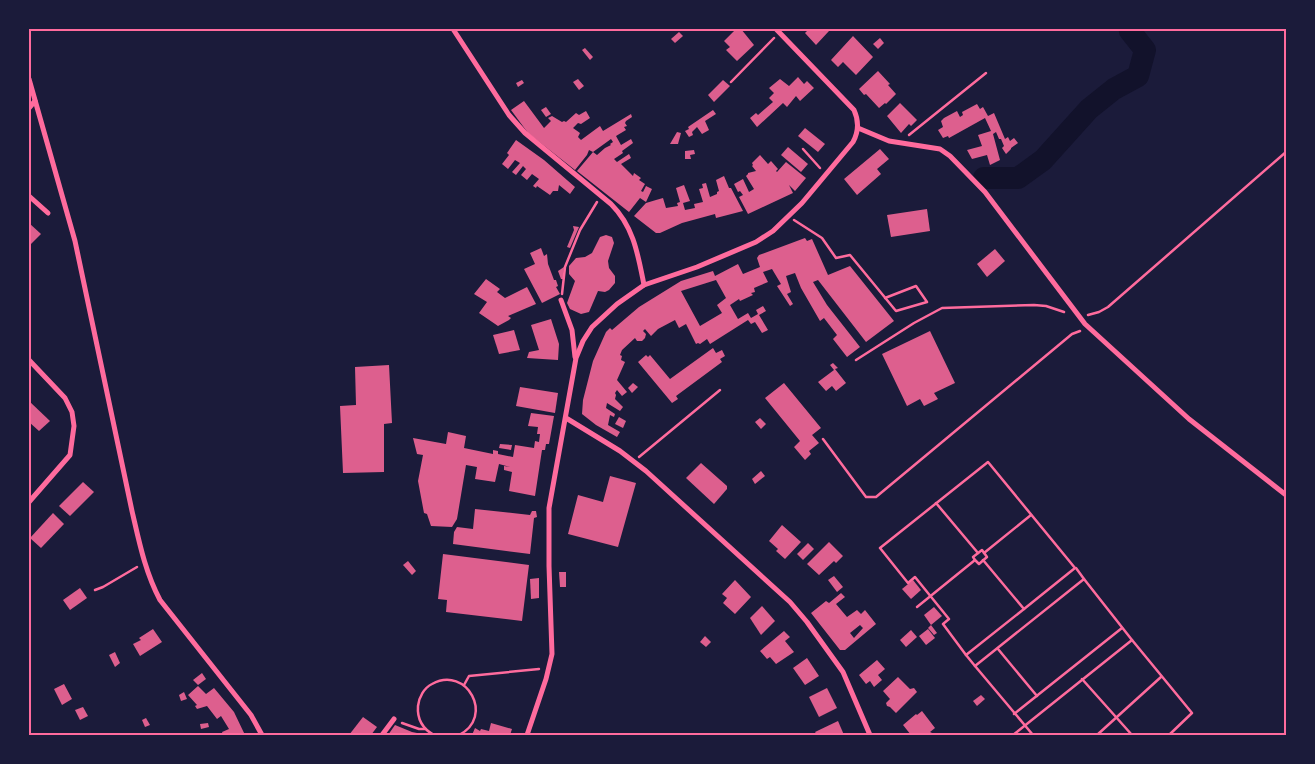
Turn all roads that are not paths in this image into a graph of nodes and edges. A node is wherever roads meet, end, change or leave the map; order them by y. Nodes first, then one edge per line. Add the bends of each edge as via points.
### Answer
1 (453, 29) edge
2 (778, 31) edge
3 (29, 79) edge
4 (35, 101) junction
5 (29, 108) edge
6 (858, 128) junction
7 (29, 196) edge
8 (48, 213) dead end
9 (644, 286) junction
10 (561, 300) road end
11 (576, 358) junction
12 (29, 360) edge
13 (566, 418) junction
14 (1286, 495) edge
15 (29, 502) edge
16 (394, 719) road end
17 (262, 735) edge
18 (382, 735) edge
19 (527, 735) edge
20 (870, 735) edge

1 - 9 street via 509,115 525,133 620,213 635,242
2 - 6 street via 848,102 858,118
3 - 4 street
4 - 5 street
4 - 17 street via 75,241 132,511 152,585 160,600 251,714
6 - 9 street via 853,142 773,231 756,242
6 - 14 street via 898,144 940,149 950,156 985,192 1079,318 1189,419
7 - 8 street
9 - 11 street via 616,304 592,327
10 - 11 street via 572,330
11 - 13 street
12 - 15 street via 65,398 74,426 70,455
13 - 19 street via 549,508 550,667
13 - 20 street via 634,461 798,611 843,672
16 - 18 street

